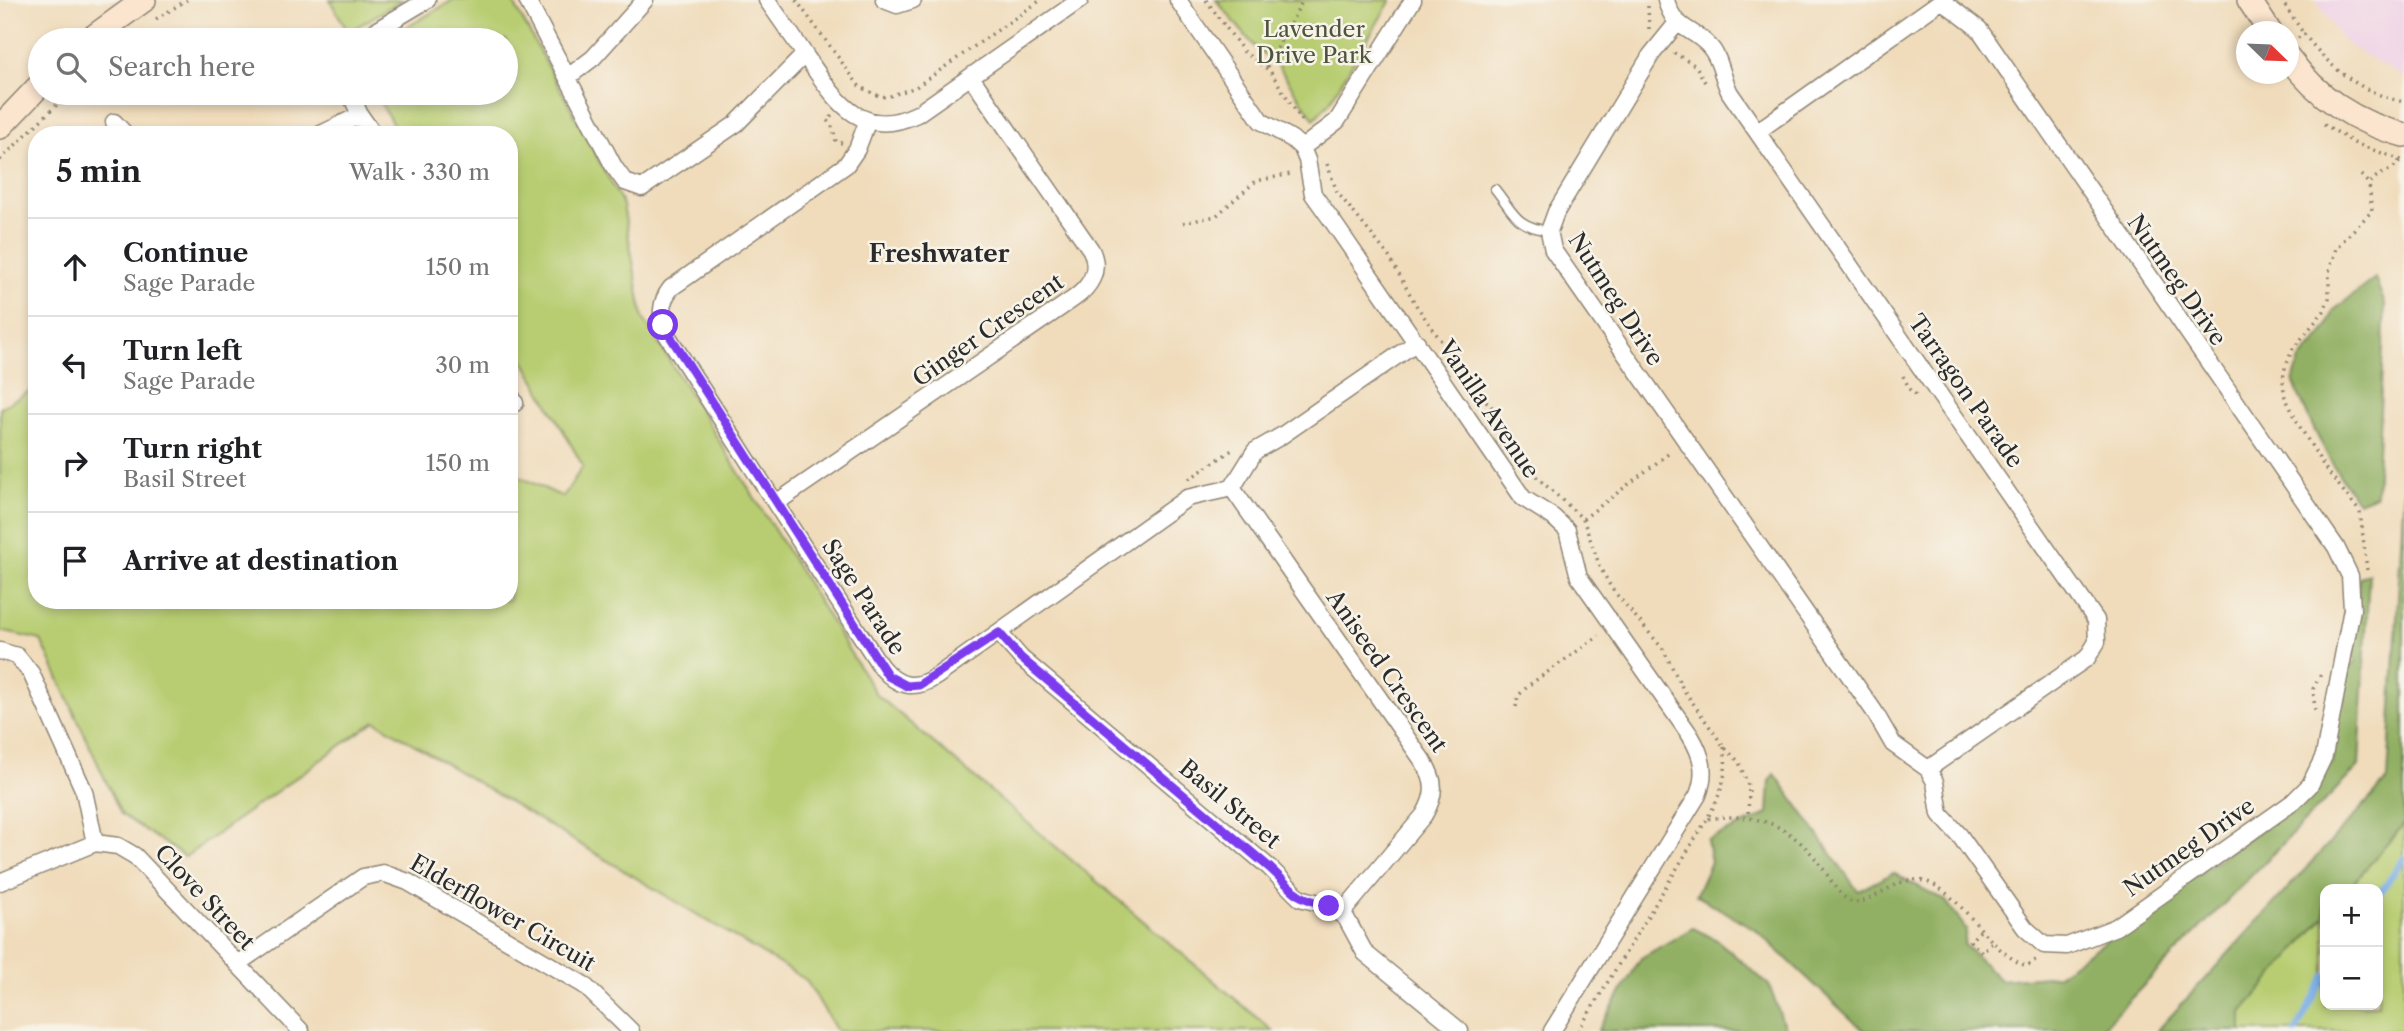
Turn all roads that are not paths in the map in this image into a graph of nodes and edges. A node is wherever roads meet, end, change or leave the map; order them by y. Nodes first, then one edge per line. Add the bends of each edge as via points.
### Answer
1 (144, 0) edge
2 (427, 0) edge
3 (527, 0) edge
4 (645, 0) edge
5 (767, 0) edge
6 (884, 0) edge
7 (913, 0) edge
8 (1178, 0) edge
9 (1413, 0) edge
10 (1666, 0) edge
11 (2249, 0) edge
12 (1941, 1) edge
13 (1069, 3) edge
14 (2263, 21) edge
15 (1677, 23) junction
16 (106, 28) edge
17 (380, 28) edge
18 (804, 54) junction
19 (2299, 67) edge
20 (568, 77) junction
21 (971, 77) junction
22 (28, 98) edge
23 (355, 105) edge
24 (360, 116) junction
25 (868, 120) junction
26 (114, 122) dead end
27 (118, 126) edge
28 (338, 126) edge
29 (367, 126) edge
30 (0, 127) edge
31 (1758, 131) junction
32 (2404, 135) edge
33 (1302, 148) junction
34 (1495, 190) dead end
35 (1549, 231) junction
36 (1417, 342) junction
37 (1231, 488) junction
38 (776, 503) junction
39 (999, 633) junction
40 (6, 652) edge
41 (1928, 769) junction
42 (95, 843) junction
43 (0, 882) edge
44 (1341, 914) junction
45 (237, 964) junction
46 (300, 1031) edge
47 (631, 1031) edge
48 (1460, 1031) edge
49 (1552, 1031) edge

1 - 16 street
2 - 17 street
3 - 20 street
4 - 20 street via 593,58
5 - 18 street
6 - 7 street via 897,5
8 - 33 street via 1261,121
9 - 33 street via 1337,121
10 - 15 street, Tarragon Parade
11 - 14 street
12 - 31 street
12 - 41 street, Nutmeg Drive via 1979,29 2336,547 2347,565 2353,594 2324,756 2310,785 2282,810 2102,934 2067,946 2048,947 2036,941 1940,814
13 - 21 street
15 - 31 street, Tarragon Parade via 1710,47 1726,85
15 - 35 street, Nutmeg Drive via 1651,55
18 - 20 street via 736,124 642,188 625,182 614,167
18 - 25 street via 835,99
19 - 32 street via 2302,76 2329,102 2364,122
21 - 25 street via 906,119
21 - 38 street, Ginger Crescent via 1091,250 1095,267 1090,284
22 - 30 street
23 - 24 street
24 - 28 street
24 - 29 street
25 - 38 street, Sage Parade via 846,165 671,288 662,306 667,334
26 - 27 street
31 - 41 street, Tarragon Parade via 2098,624 2097,642 2087,658
33 - 36 street, Vanilla Avenue via 1315,201
34 - 35 lane, Nutmeg Drive via 1518,221
35 - 41 street, Nutmeg Drive via 1556,256 1893,744
36 - 37 street via 1260,447
36 - 49 street, Vanilla Avenue via 1522,498 1567,530 1579,577 1690,735 1703,764 1701,787 1690,809
37 - 39 street, Sage Parade via 1187,498
37 - 44 street, Aniseed Crescent via 1423,761 1434,784 1432,802 1424,815
38 - 39 street, Sage Parade via 894,681 912,687 928,682
39 - 44 street, Basil Street via 1021,658 1270,868 1294,894
40 - 42 street via 31,673 85,791
42 - 43 street
42 - 45 street, Clove Street via 118,846 135,856
44 - 48 street via 1364,953
45 - 46 street, Clove Street
45 - 47 street, Elderflower Circuit via 355,882 377,872 389,874 584,985

